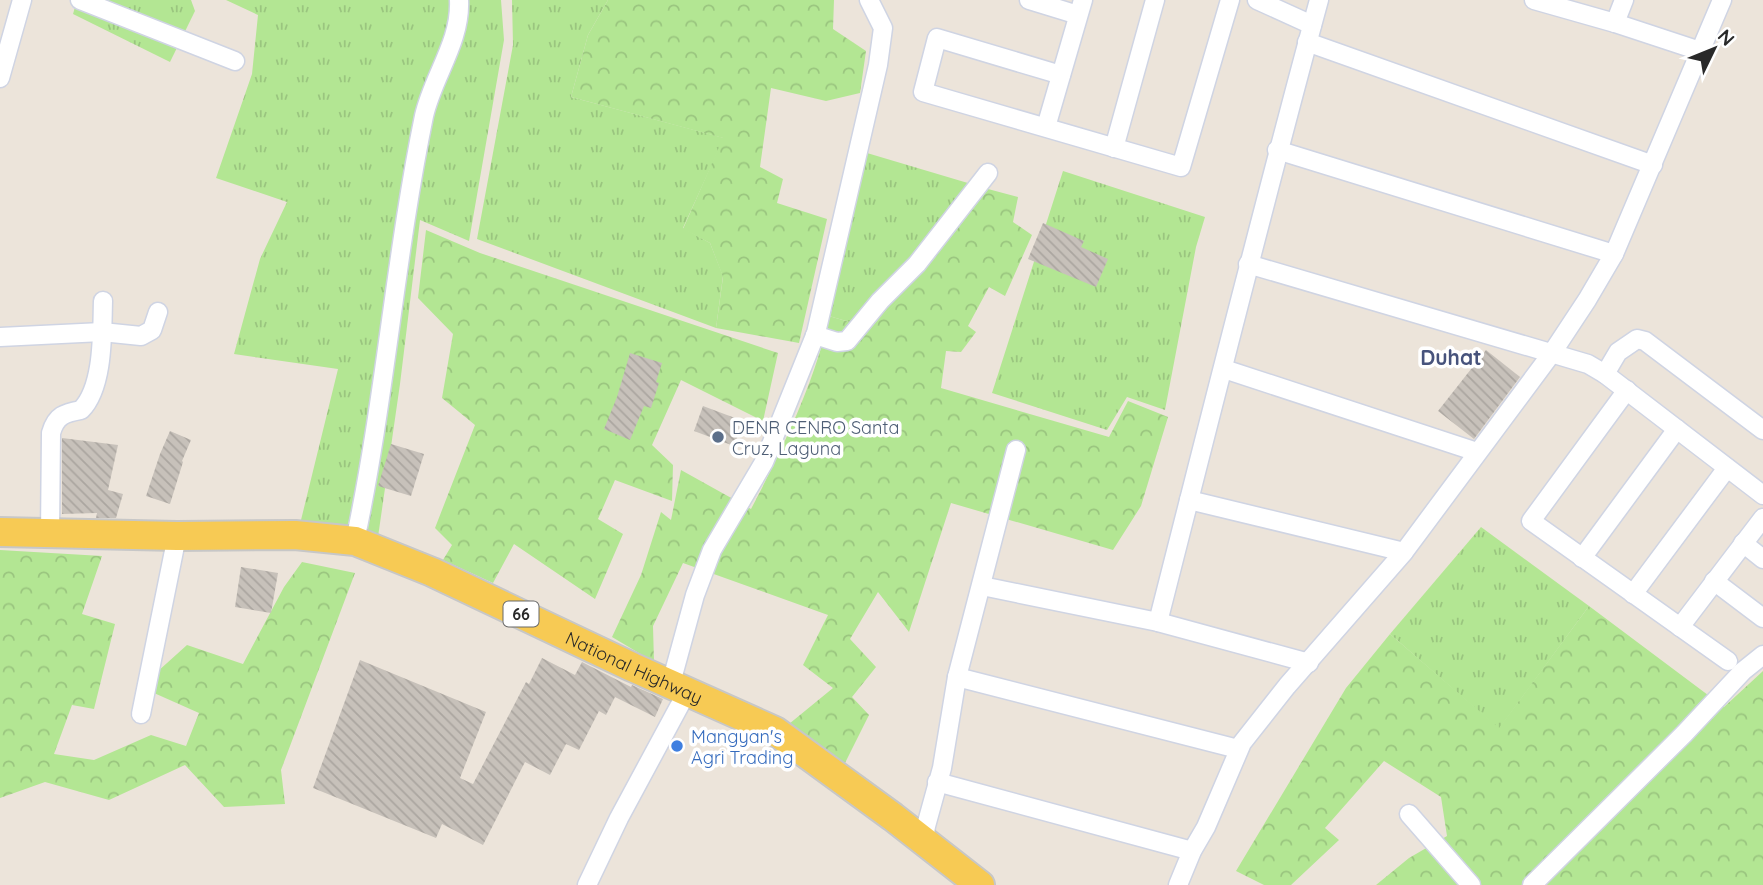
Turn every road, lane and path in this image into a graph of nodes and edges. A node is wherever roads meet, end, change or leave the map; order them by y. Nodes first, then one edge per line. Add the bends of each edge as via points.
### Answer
1 (22, 0) edge
2 (80, 0) edge
3 (459, 0) edge
4 (869, 0) edge
5 (1029, 0) edge
6 (1156, 0) edge
7 (1230, 0) edge
8 (1257, 0) edge
9 (1319, 0) edge
10 (1534, 0) edge
11 (1624, 0) edge
12 (1722, 0) edge
13 (1080, 8) edge
14 (1615, 23) junction
15 (1310, 33) junction
16 (1700, 51) junction
17 (235, 61) dead end
18 (1060, 75) junction
19 (0, 78) edge
20 (1046, 127) junction
21 (1114, 148) junction
22 (1277, 150) junction
23 (1653, 165) junction
24 (988, 173) dead end
25 (1614, 254) junction
26 (1248, 264) junction
27 (103, 301) dead end
28 (158, 312) dead end
29 (102, 332) junction
30 (815, 335) junction
31 (0, 337) edge
32 (1552, 353) junction
33 (1224, 369) junction
34 (1605, 374) junction
35 (1627, 390) junction
36 (1677, 429) junction
37 (1763, 430) edge
38 (1016, 450) dead end
39 (1477, 452) junction
40 (1727, 468) junction
41 (1763, 495) edge
42 (1189, 500) junction
43 (1763, 518) edge
44 (0, 532) edge
45 (50, 534) junction
46 (177, 536) junction
47 (355, 541) junction
48 (1744, 543) junction
49 (1404, 552) junction
50 (1582, 558) junction
51 (1763, 559) edge
52 (1714, 582) junction
53 (982, 586) junction
54 (1633, 594) junction
55 (1763, 618) edge
56 (1157, 622) junction
57 (1680, 627) junction
58 (1728, 661) dead end
59 (1309, 663) junction
60 (1760, 663) edge
61 (957, 677) junction
62 (680, 686) junction
63 (141, 714) dead end
64 (1238, 749) junction
65 (937, 782) junction
66 (1409, 814) dead end
67 (924, 843) junction
68 (1192, 851) junction
69 (587, 885) edge
70 (980, 885) edge
71 (1178, 885) edge
72 (1471, 885) edge
73 (1532, 885) edge

1 - 19 street
2 - 17 street
3 - 47 street via 455,38 429,100 410,190 369,475
4 - 30 street via 883,28 878,65
5 - 13 street
6 - 21 street
7 - 21 street via 1181,167
8 - 15 street
9 - 15 street
10 - 14 street
11 - 14 street
12 - 16 street
13 - 18 street
14 - 16 street
15 - 22 street
15 - 23 street
16 - 23 street
18 - 20 street
18 - 20 street via 937,37 923,92
20 - 21 street
22 - 25 street
22 - 26 street
23 - 25 street
24 - 30 street via 917,264 847,341
25 - 32 street
26 - 32 street
26 - 33 street
27 - 29 street
28 - 29 street via 152,330 141,336
29 - 31 street
29 - 45 street via 100,363 85,405 60,415 54,423
30 - 62 street via 764,462 712,550 695,595
32 - 34 street
32 - 39 street
33 - 39 street
33 - 42 street
34 - 35 street
34 - 37 street via 1618,352 1637,339 1645,341
35 - 36 street
35 - 50 street via 1531,521
36 - 40 street
36 - 50 street
38 - 53 street
39 - 49 street
40 - 41 street
40 - 54 street
42 - 49 street
42 - 56 street
43 - 48 street
44 - 45 main road, National Highway / 66
45 - 46 main road, National Highway / 66
46 - 47 main road, National Highway / 66 via 295,535
46 - 63 street
47 - 62 main road, National Highway / 66
48 - 51 street
48 - 52 street
49 - 59 street
50 - 54 street
52 - 55 street
52 - 57 street
53 - 56 street
53 - 61 street
54 - 57 street
56 - 59 street
57 - 58 street
59 - 64 street
60 - 73 street
61 - 64 street
61 - 65 street
62 - 67 main road, National Highway / 66 via 775,731
62 - 69 street
64 - 68 street
65 - 67 street
65 - 68 street
66 - 72 street
67 - 70 main road, National Highway / 66
68 - 71 street

